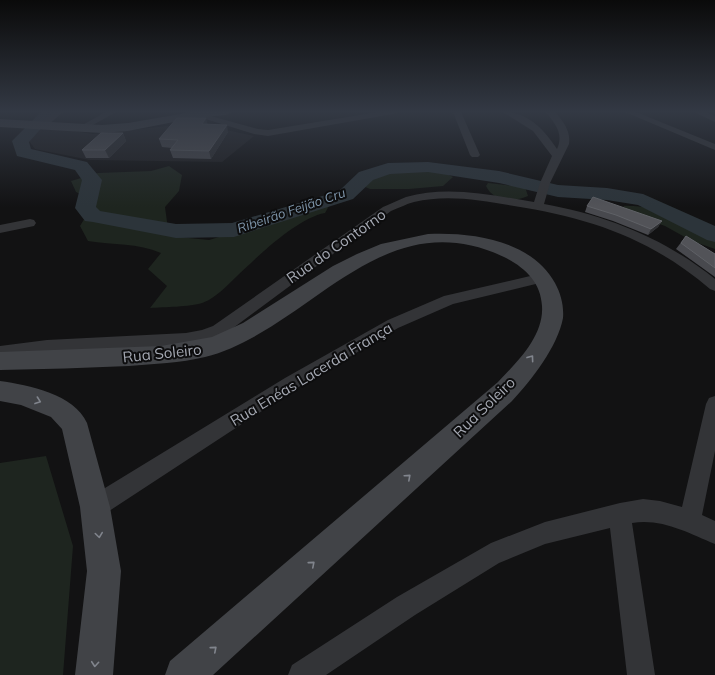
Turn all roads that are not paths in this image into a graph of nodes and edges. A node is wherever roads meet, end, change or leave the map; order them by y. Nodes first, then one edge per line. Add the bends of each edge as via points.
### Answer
1 (470, 144) edge
2 (548, 144) edge
3 (565, 144) edge
4 (475, 155) dead end
5 (557, 156) junction
6 (539, 201) junction
7 (30, 223) dead end
8 (0, 229) edge
9 (543, 278) junction
10 (715, 286) edge
11 (0, 352) edge
12 (0, 361) edge
13 (0, 391) edge
14 (715, 404) edge
15 (95, 507) junction
16 (620, 514) junction
17 (690, 521) junction
18 (715, 533) edge
19 (94, 675) edge
20 (184, 675) edge
21 (302, 675) edge
22 (641, 675) edge

1 - 4 street
2 - 5 street
3 - 5 street
5 - 6 street via 544,183
6 - 10 street, Rua do Contorno via 617,228 680,260
6 - 11 street, Rua do Contorno via 454,196 412,199 386,209 245,312 204,336 186,340 47,346
7 - 8 street
9 - 12 street, Rua Soleiro via 532,266 512,253 489,245 462,239 413,241 354,262 266,319 230,340 208,348 186,353 93,359
9 - 15 street, Rua Enéas Lacerda França via 449,300 393,324 292,383
20 -> 9 street, Rua Soleiro via 323,555 509,387 542,343 552,319 552,301
13 -> 15 street via 23,395 60,409 74,423
14 - 17 street
15 -> 19 street via 104,571
16 - 17 street via 660,512
16 - 21 street via 545,534 491,555 406,606
16 - 22 street
17 - 18 street

